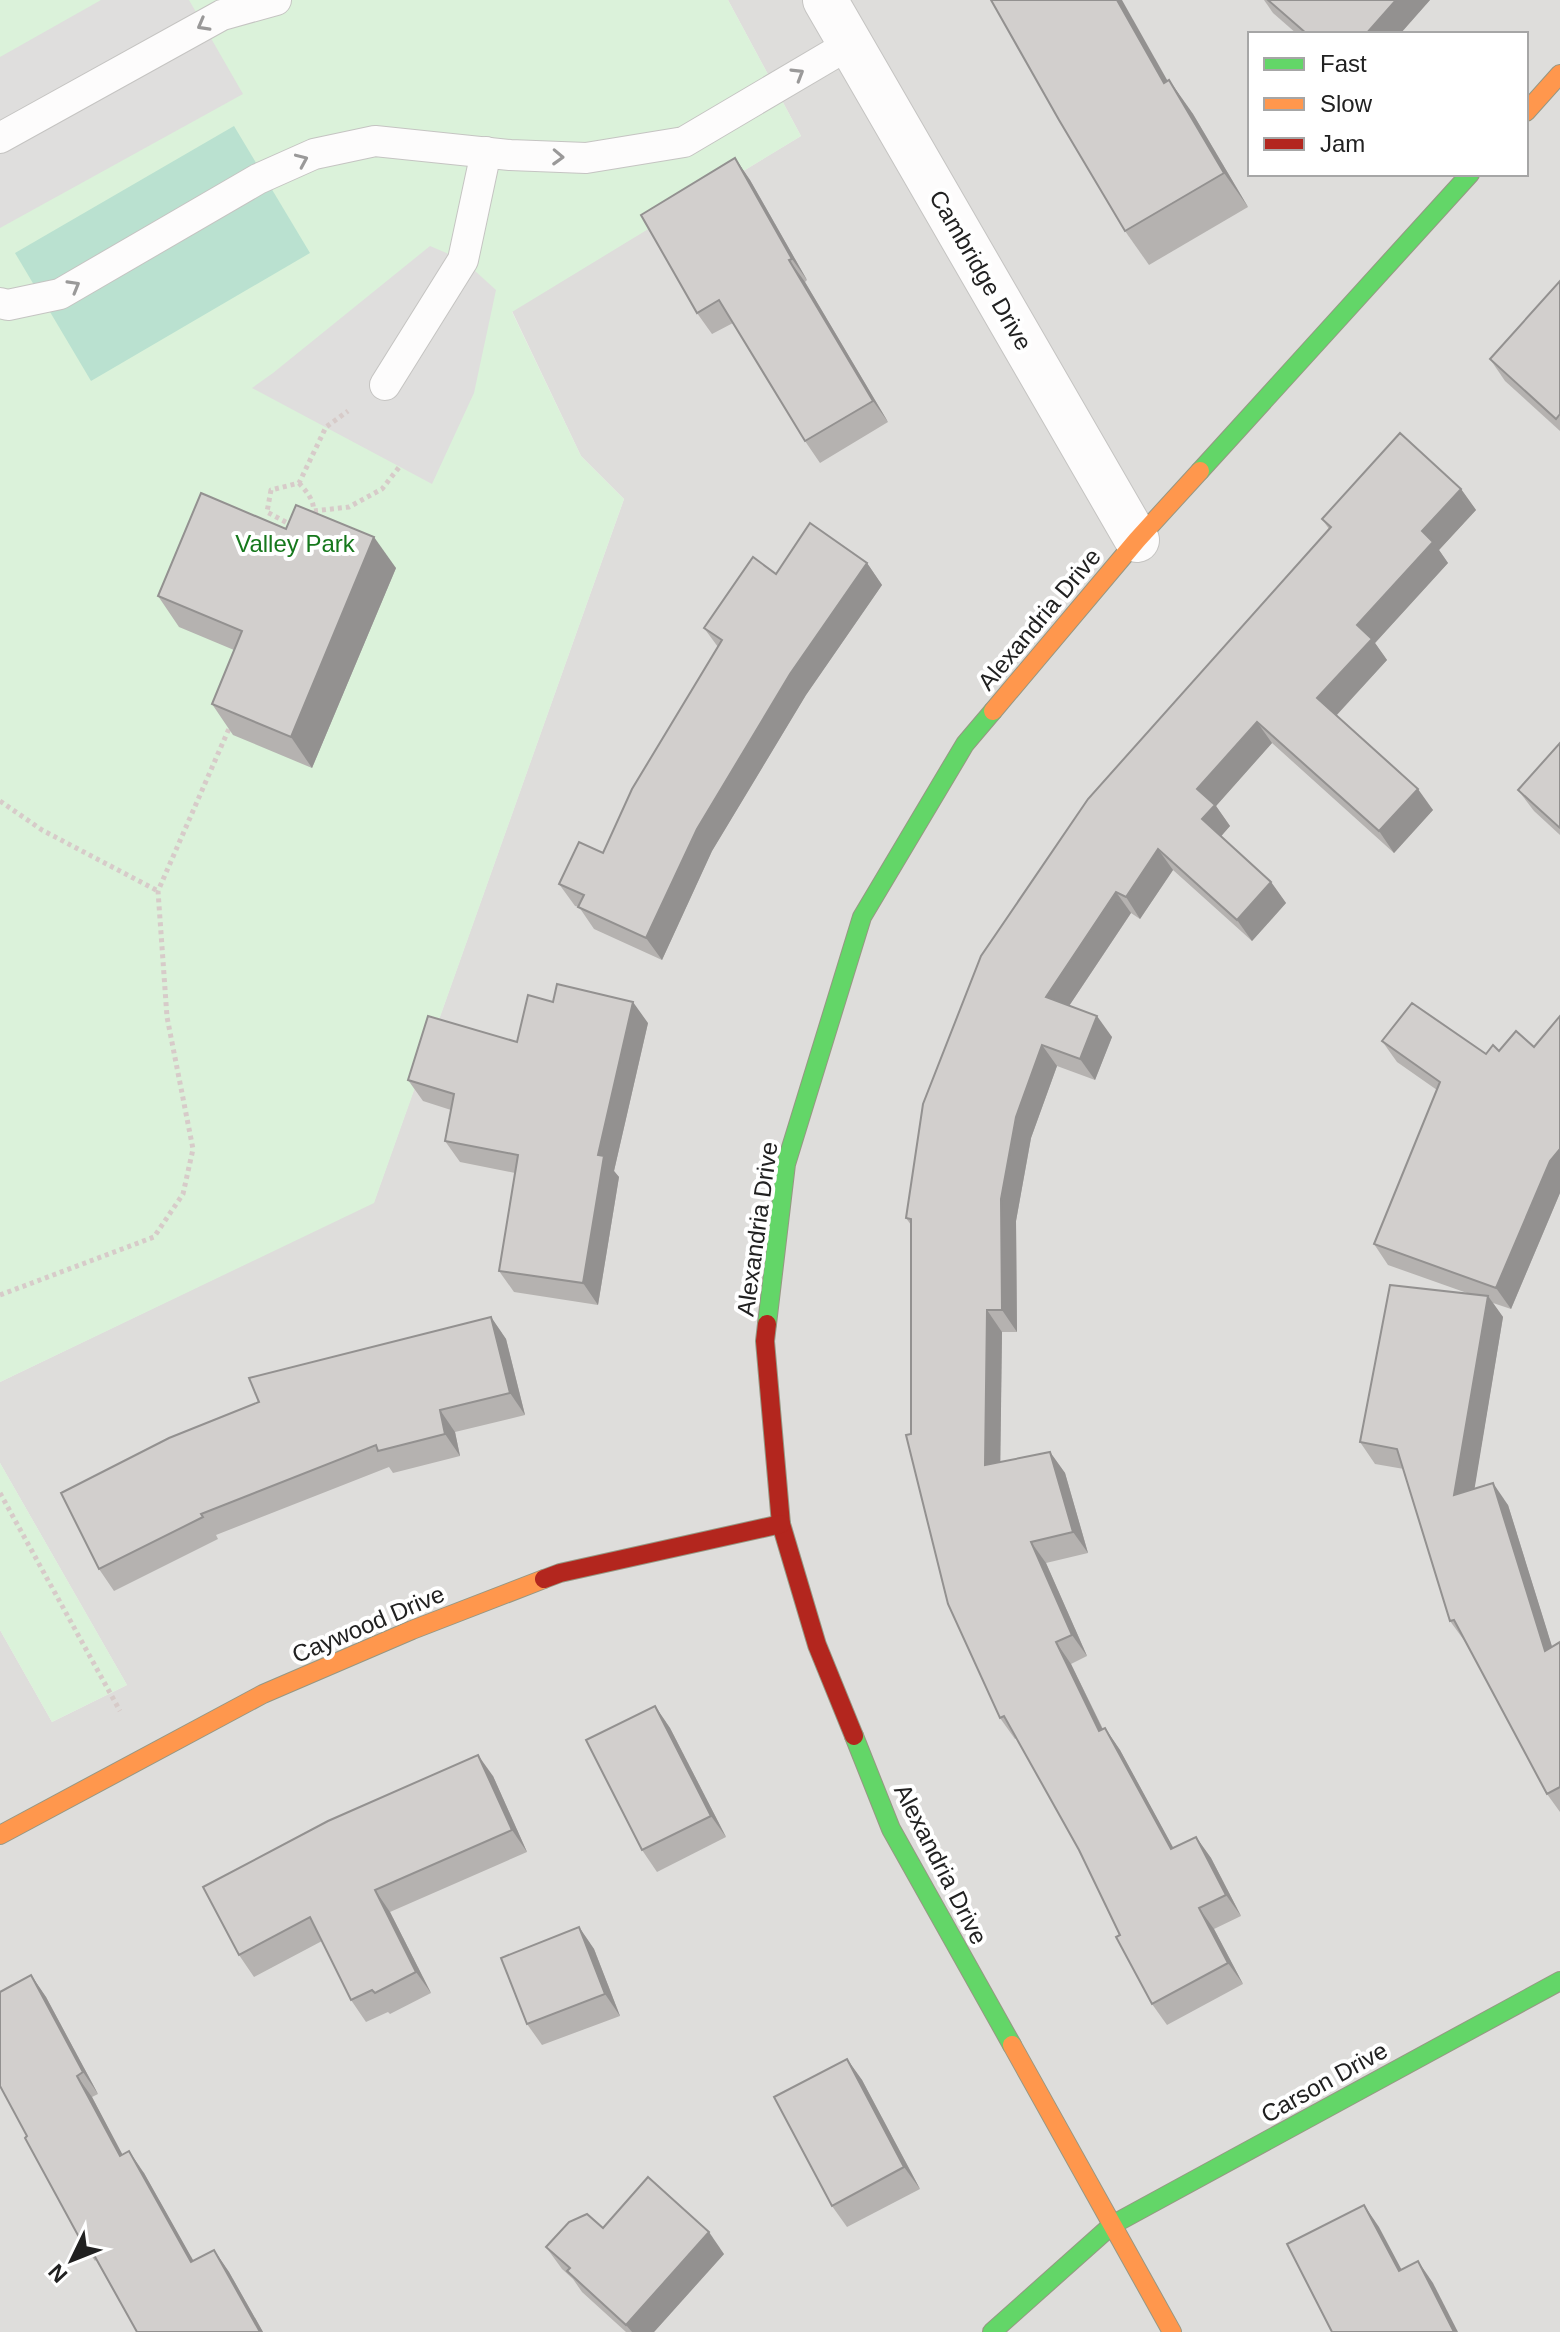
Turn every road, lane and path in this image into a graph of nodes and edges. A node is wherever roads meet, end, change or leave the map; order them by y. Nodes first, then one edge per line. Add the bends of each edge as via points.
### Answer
1 (276, 0) edge
2 (825, 0) edge
3 (850, 44) junction
4 (1560, 74) edge
5 (1528, 110) edge
6 (0, 138) edge
7 (486, 152) junction
8 (1468, 176) edge
9 (0, 303) edge
10 (385, 385) joint
11 (400, 466) dead end
12 (299, 483) junction
13 (314, 511) junction
14 (310, 522) edge
15 (297, 528) edge
16 (1137, 540) junction
17 (232, 722) edge
18 (0, 801) edge
19 (158, 891) junction
20 (0, 1295) edge
21 (0, 1493) edge
22 (781, 1524) junction
23 (147, 1756) junction
24 (0, 1835) edge
25 (1560, 1981) edge
26 (1112, 2225) junction
27 (992, 2332) edge
28 (1172, 2332) edge

1 -> 6 lane via 222,15
2 - 3 street, Cambridge Drive
7 -> 3 lane via 586,158 684,142
3 - 16 street, Cambridge Drive
4 - 5 street
9 -> 7 lane via 60,294 258,179 314,154 375,141
7 - 10 lane via 463,260
8 - 16 street, Alexandria Drive
10 - 12 path via 326,427
11 - 13 path via 382,489 349,507
12 - 13 path
12 - 15 path via 271,490 267,512
13 - 14 path
16 - 22 street, Alexandria Drive via 965,744 862,917 786,1164 765,1341
17 - 19 path
18 - 19 path via 42,830
19 - 20 path via 167,1017 193,1149 183,1194 154,1237
21 - 23 path
22 - 23 street, Caywood Drive via 560,1573 263,1694
22 - 26 street, Alexandria Drive via 817,1645 891,1829
23 - 24 street, Caywood Drive
25 - 26 street, Carson Drive
26 - 27 street, Carson Drive
26 - 28 street, Alexandria Drive

